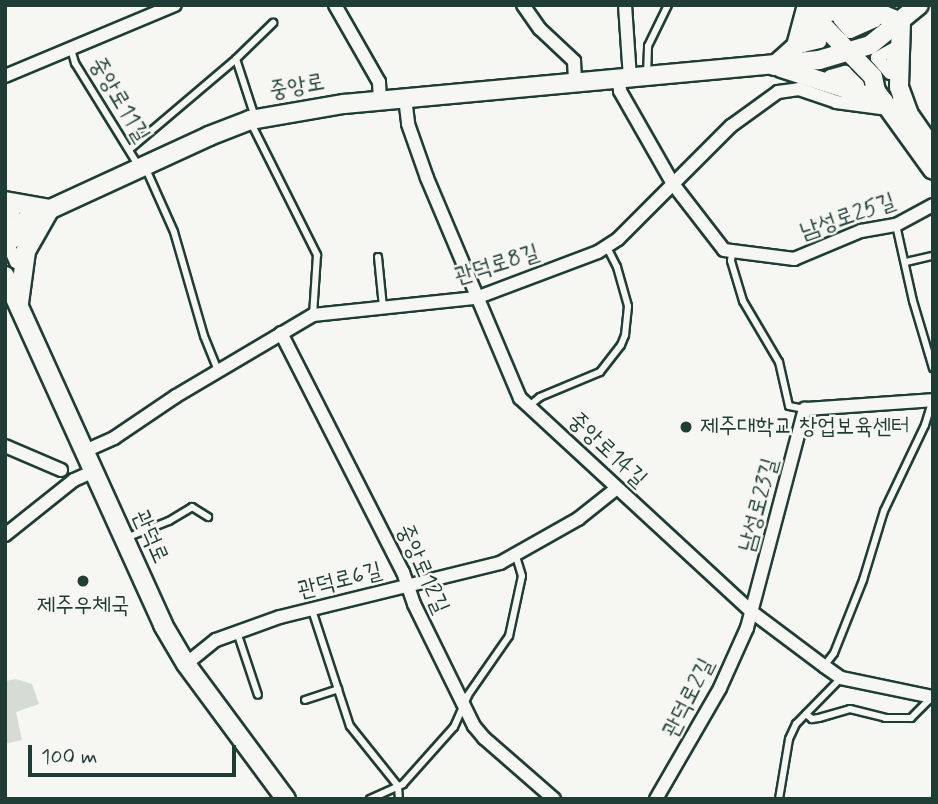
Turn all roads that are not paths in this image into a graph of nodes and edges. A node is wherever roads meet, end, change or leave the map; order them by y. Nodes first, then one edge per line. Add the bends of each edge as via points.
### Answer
1 (174, 5) edge
2 (335, 5) edge
3 (523, 5) edge
4 (625, 5) edge
5 (668, 5) edge
6 (919, 5) edge
7 (804, 7) edge
8 (901, 22) junction
9 (273, 23) dead end
10 (71, 49) junction
11 (849, 51) junction
12 (236, 60) junction
13 (774, 66) junction
14 (5, 76) edge
15 (873, 77) junction
16 (632, 78) junction
17 (575, 83) junction
18 (405, 98) junction
19 (380, 100) junction
20 (895, 108) junction
21 (252, 120) junction
22 (130, 149) junction
23 (933, 149) edge
24 (142, 167) junction
25 (933, 170) edge
26 (673, 184) junction
27 (5, 201) edge
28 (933, 205) edge
29 (5, 206) edge
30 (50, 209) junction
31 (5, 214) edge
32 (897, 225) junction
33 (5, 229) edge
34 (607, 247) junction
35 (732, 253) junction
36 (933, 256) edge
37 (378, 257) dead end
38 (906, 262) junction
39 (5, 276) edge
40 (476, 298) junction
41 (12, 301) edge
42 (383, 309) junction
43 (313, 315) junction
44 (281, 333) junction
45 (933, 368) edge
46 (218, 370) junction
47 (933, 400) edge
48 (529, 407) junction
49 (805, 409) junction
50 (5, 446) edge
51 (85, 451) junction
52 (61, 470) dead end
53 (94, 471) junction
54 (617, 488) junction
55 (208, 517) dead end
56 (5, 535) edge
57 (124, 539) junction
58 (516, 556) junction
59 (408, 585) junction
60 (311, 608) junction
61 (752, 612) junction
62 (237, 632) junction
63 (186, 664) junction
64 (824, 666) junction
65 (841, 678) junction
66 (338, 689) junction
67 (258, 695) dead end
68 (932, 697) edge
69 (305, 700) dead end
70 (464, 707) junction
71 (806, 714) junction
72 (398, 786) junction
73 (284, 798) edge
74 (370, 799) edge
75 (398, 799) edge
76 (554, 799) edge
77 (656, 799) edge
78 (779, 799) edge

1 - 10 street
2 - 19 street via 379,82
3 - 17 street via 573,61
4 - 16 street
5 - 16 lane
6 - 8 main road, 중앙로
7 - 8 main road via 867,11
7 - 11 main road
7 - 13 main road via 796,46
8 - 11 main road, 중앙로 via 870,45
8 - 20 main road
9 - 12 lane
10 - 14 street
10 - 22 lane, 중앙로11길 via 75,63
11 - 13 main road, 중앙로
11 - 15 main road
12 - 21 lane
12 - 22 lane
13 - 16 main road, 중앙로
13 - 20 main road
15 - 20 main road via 876,90
15 - 20 main road via 886,82
16 - 17 main road, 중앙로
16 - 26 street via 620,91
17 - 18 main road, 중앙로
18 - 19 main road, 중앙로
18 - 40 street, 중앙로14길 via 408,124 427,178
19 - 21 main road, 중앙로 via 293,110
20 - 23 main road
20 - 25 main road
20 - 26 street, 관덕로8길 via 836,102 799,89 778,92 743,116
21 - 24 main road, 중앙로
21 - 43 lane via 254,134 317,255
22 - 24 lane, 중앙로11길
24 - 30 main road, 중앙로
24 - 46 lane, 중앙로11길 via 174,232
26 - 34 street, 관덕로8길
26 - 35 street via 720,247
27 - 30 main road
28 - 32 street, 남성로25길
29 - 31 street via 14,210
30 - 33 main road, 중앙로
30 - 41 main road via 26,251
32 - 35 street, 남성로25길 via 861,231 794,258
32 - 38 lane
34 - 40 street, 관덕로8길
34 - 48 lane via 628,306 621,345 600,372 540,397
35 - 49 lane via 743,301 779,362 789,406
36 - 38 lane
37 - 42 lane
38 - 45 lane
39 - 41 main road, 관덕로
40 - 42 street, 관덕로8길
40 - 48 street, 중앙로14길 via 517,394
41 - 51 main road, 관덕로
42 - 43 street, 관덕로8길
43 - 44 street, 관덕로8길
44 - 46 street, 관덕로8길
44 - 59 street, 중앙로12길
46 - 51 street, 관덕로8길 via 114,438
47 - 49 street
47 - 64 lane via 884,512 834,653
48 - 54 street, 중앙로14길
49 - 61 street, 남성로23길
50 - 52 street
51 - 53 main road, 관덕로
53 - 56 street via 74,480
53 - 57 main road, 관덕로
54 - 58 street, 관덕로6길 via 593,509
54 - 61 street, 중앙로14길
55 - 57 lane via 192,507
57 - 63 main road, 관덕로
58 - 59 street, 관덕로6길
58 - 70 lane via 522,576 509,636
59 - 60 street, 관덕로6길
59 - 70 street, 중앙로12길
60 - 62 street, 관덕로6길
60 - 66 lane
61 - 64 street, 중앙로14길
61 - 77 street, 관덕로2길 via 720,688
62 - 63 street, 관덕로6길 via 216,640
62 - 67 lane
63 - 73 main road, 관덕로
64 - 65 street, 중앙로14길
65 - 68 street, 중앙로14길
65 - 71 lane
66 - 69 lane
66 - 72 lane via 350,726
68 - 71 lane via 911,718 885,718 850,709 812,719
70 - 72 lane via 454,727
70 - 76 street, 중앙로12길 via 484,738
71 - 78 lane via 789,739
72 - 74 lane
72 - 75 lane

